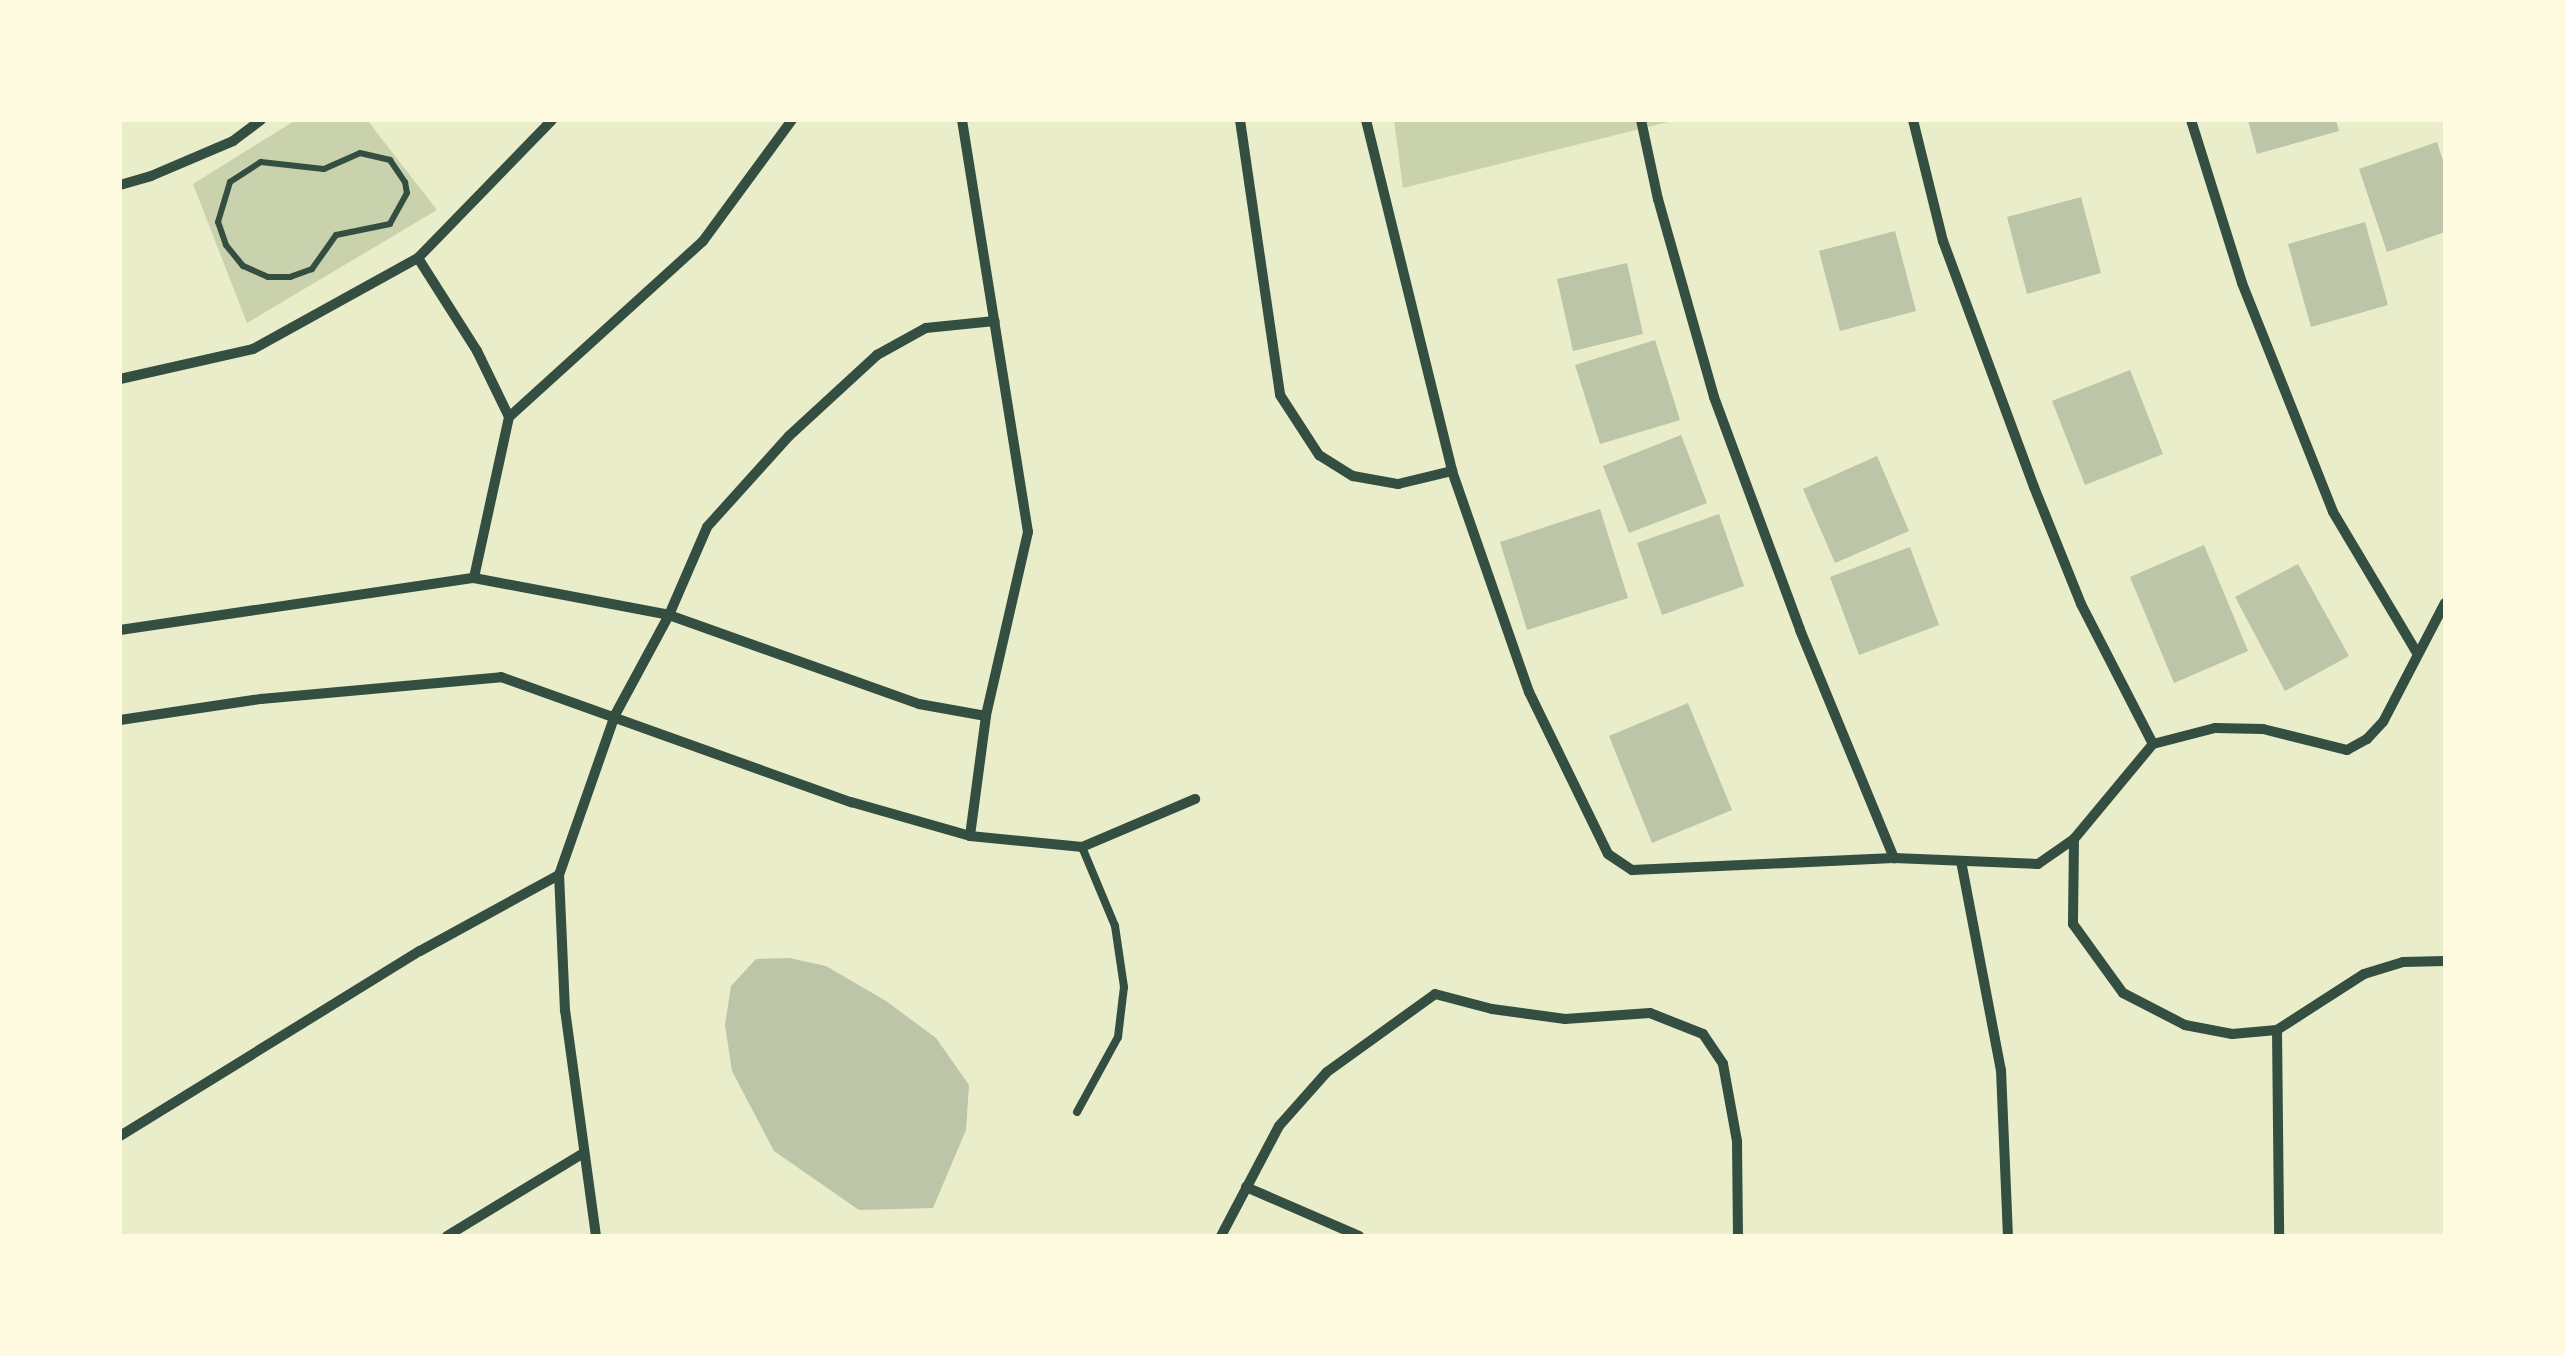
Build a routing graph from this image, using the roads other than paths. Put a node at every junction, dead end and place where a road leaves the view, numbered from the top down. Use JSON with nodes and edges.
{"nodes":[{"id":1,"x":261,"y":120,"type":"edge"},
{"id":2,"x":552,"y":120,"type":"edge"},
{"id":3,"x":792,"y":120,"type":"edge"},
{"id":4,"x":962,"y":120,"type":"edge"},
{"id":5,"x":1240,"y":120,"type":"edge"},
{"id":6,"x":1366,"y":120,"type":"edge"},
{"id":7,"x":1641,"y":120,"type":"edge"},
{"id":8,"x":1913,"y":120,"type":"edge"},
{"id":9,"x":2191,"y":120,"type":"edge"},
{"id":10,"x":120,"y":185,"type":"edge"},
{"id":11,"x":418,"y":258,"type":"junction"},
{"id":12,"x":994,"y":321,"type":"junction"},
{"id":13,"x":120,"y":379,"type":"edge"},
{"id":14,"x":509,"y":416,"type":"junction"},
{"id":15,"x":1452,"y":471,"type":"junction"},
{"id":16,"x":474,"y":578,"type":"junction"},
{"id":17,"x":2445,"y":603,"type":"edge"},
{"id":18,"x":669,"y":615,"type":"junction"},
{"id":19,"x":120,"y":630,"type":"edge"},
{"id":20,"x":2416,"y":653,"type":"junction"},
{"id":21,"x":615,"y":715,"type":"junction"},
{"id":22,"x":986,"y":716,"type":"junction"},
{"id":23,"x":120,"y":720,"type":"edge"},
{"id":24,"x":2153,"y":744,"type":"junction"},
{"id":25,"x":1194,"y":799,"type":"dead end"},
{"id":26,"x":970,"y":836,"type":"junction"},
{"id":27,"x":2074,"y":839,"type":"junction"},
{"id":28,"x":1082,"y":847,"type":"junction"},
{"id":29,"x":1894,"y":858,"type":"junction"},
{"id":30,"x":1961,"y":861,"type":"junction"},
{"id":31,"x":559,"y":875,"type":"junction"},
{"id":32,"x":2445,"y":962,"type":"edge"},
{"id":33,"x":2277,"y":1030,"type":"junction"},
{"id":34,"x":1077,"y":1112,"type":"dead end"},
{"id":35,"x":120,"y":1136,"type":"edge"},
{"id":36,"x":582,"y":1154,"type":"junction"},
{"id":37,"x":1246,"y":1187,"type":"junction"},
{"id":38,"x":448,"y":1236,"type":"edge"},
{"id":39,"x":596,"y":1236,"type":"edge"},
{"id":40,"x":1221,"y":1236,"type":"edge"},
{"id":41,"x":1360,"y":1236,"type":"edge"},
{"id":42,"x":1738,"y":1236,"type":"edge"},
{"id":43,"x":2008,"y":1236,"type":"edge"},
{"id":44,"x":2279,"y":1236,"type":"edge"}],
"edges":[{"from":1,"to":10,"type":"street"},
{"from":2,"to":11,"type":"street"},
{"from":3,"to":14,"type":"street"},
{"from":4,"to":12,"type":"street"},
{"from":5,"to":15,"type":"street"},
{"from":6,"to":15,"type":"street"},
{"from":7,"to":29,"type":"street"},
{"from":8,"to":24,"type":"street"},
{"from":9,"to":20,"type":"street"},
{"from":11,"to":13,"type":"street"},
{"from":11,"to":14,"type":"street"},
{"from":12,"to":18,"type":"street"},
{"from":12,"to":22,"type":"street"},
{"from":14,"to":16,"type":"street"},
{"from":15,"to":29,"type":"street"},
{"from":16,"to":18,"type":"street"},
{"from":16,"to":19,"type":"street"},
{"from":17,"to":20,"type":"street"},
{"from":18,"to":21,"type":"street"},
{"from":18,"to":22,"type":"street"},
{"from":20,"to":24,"type":"street"},
{"from":21,"to":23,"type":"street"},
{"from":21,"to":26,"type":"street"},
{"from":21,"to":31,"type":"street"},
{"from":22,"to":26,"type":"street"},
{"from":24,"to":27,"type":"street"},
{"from":25,"to":28,"type":"street"},
{"from":26,"to":28,"type":"street"},
{"from":27,"to":30,"type":"street"},
{"from":27,"to":33,"type":"street"},
{"from":28,"to":34,"type":"lane"},
{"from":29,"to":30,"type":"street"},
{"from":30,"to":43,"type":"street"},
{"from":31,"to":35,"type":"street"},
{"from":31,"to":36,"type":"street"},
{"from":32,"to":33,"type":"street"},
{"from":33,"to":44,"type":"street"},
{"from":36,"to":38,"type":"street"},
{"from":36,"to":39,"type":"street"},
{"from":37,"to":40,"type":"street"},
{"from":37,"to":41,"type":"street"},
{"from":37,"to":42,"type":"street"}]}
